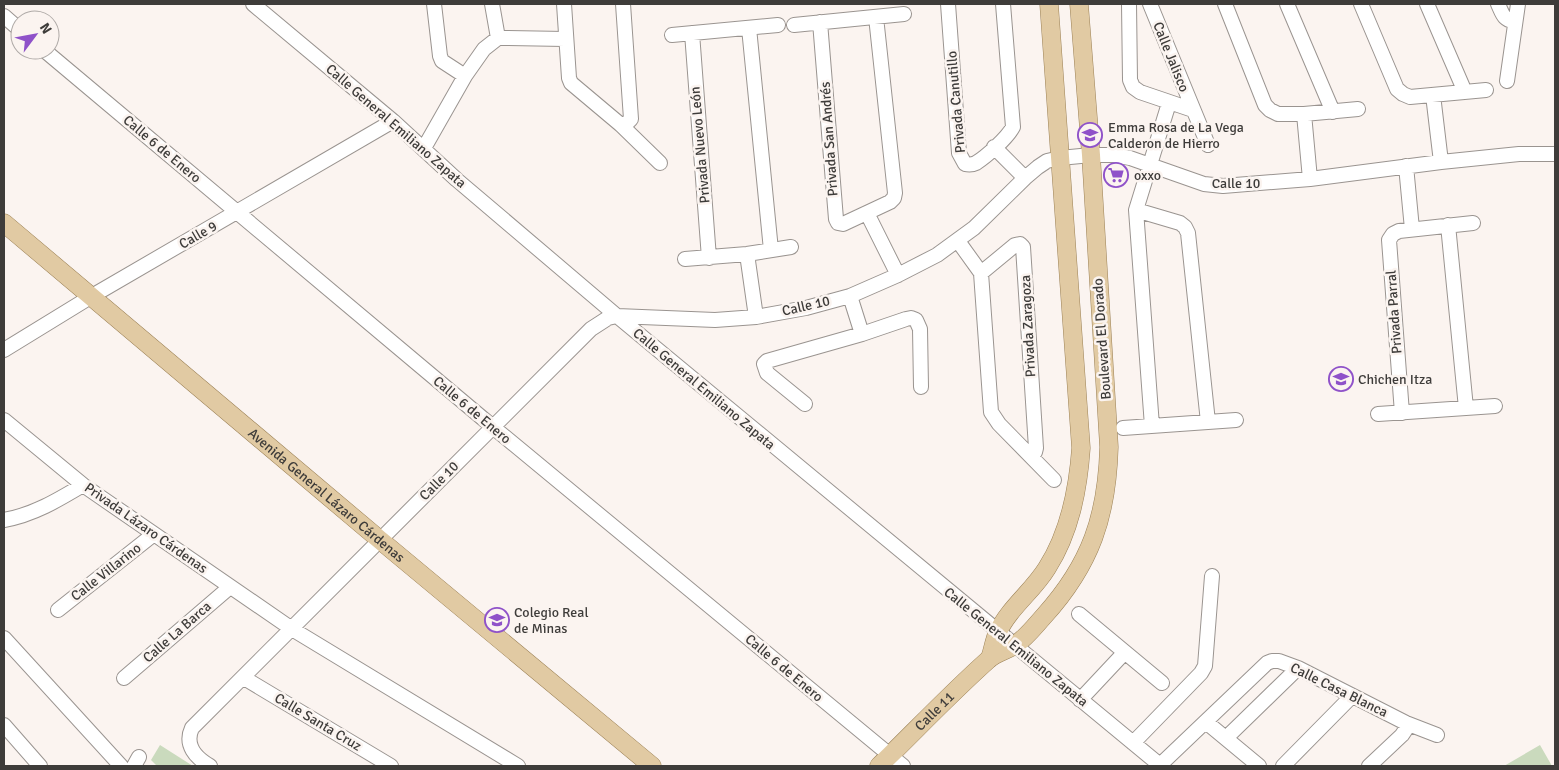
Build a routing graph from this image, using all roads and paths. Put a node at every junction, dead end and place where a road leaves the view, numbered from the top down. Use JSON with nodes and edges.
{"nodes":[{"id":1,"x":253,"y":4,"type":"edge"},
{"id":2,"x":434,"y":4,"type":"edge"},
{"id":3,"x":492,"y":4,"type":"edge"},
{"id":4,"x":564,"y":4,"type":"edge"},
{"id":5,"x":623,"y":4,"type":"edge"},
{"id":6,"x":948,"y":4,"type":"edge"},
{"id":7,"x":1003,"y":4,"type":"edge"},
{"id":8,"x":1049,"y":4,"type":"edge"},
{"id":9,"x":1079,"y":4,"type":"edge"},
{"id":10,"x":1129,"y":4,"type":"edge"},
{"id":11,"x":1150,"y":4,"type":"edge"},
{"id":12,"x":1225,"y":4,"type":"edge"},
{"id":13,"x":1288,"y":4,"type":"edge"},
{"id":14,"x":1360,"y":4,"type":"edge"},
{"id":15,"x":1427,"y":4,"type":"edge"},
{"id":16,"x":1498,"y":4,"type":"edge"},
{"id":17,"x":1518,"y":4,"type":"edge"},
{"id":18,"x":904,"y":14,"type":"dead end"},
{"id":19,"x":876,"y":17,"type":"junction"},
{"id":20,"x":820,"y":22,"type":"junction"},
{"id":21,"x":1515,"y":22,"type":"junction"},
{"id":22,"x":778,"y":25,"type":"dead end"},
{"id":23,"x":794,"y":25,"type":"dead end"},
{"id":24,"x":750,"y":28,"type":"junction"},
{"id":25,"x":692,"y":33,"type":"junction"},
{"id":26,"x":672,"y":34,"type":"dead end"},
{"id":27,"x":498,"y":38,"type":"junction"},
{"id":28,"x":565,"y":39,"type":"junction"},
{"id":29,"x":56,"y":60,"type":"edge"},
{"id":30,"x":466,"y":76,"type":"junction"},
{"id":31,"x":1507,"y":80,"type":"dead end"},
{"id":32,"x":1486,"y":90,"type":"dead end"},
{"id":33,"x":1465,"y":92,"type":"junction"},
{"id":34,"x":1433,"y":95,"type":"junction"},
{"id":35,"x":1169,"y":103,"type":"junction"},
{"id":36,"x":1358,"y":109,"type":"dead end"},
{"id":37,"x":1193,"y":110,"type":"junction"},
{"id":38,"x":1333,"y":112,"type":"junction"},
{"id":39,"x":1304,"y":114,"type":"junction"},
{"id":40,"x":393,"y":121,"type":"junction"},
{"id":41,"x":621,"y":125,"type":"junction"},
{"id":42,"x":1208,"y":145,"type":"dead end"},
{"id":43,"x":994,"y":147,"type":"junction"},
{"id":44,"x":424,"y":148,"type":"junction"},
{"id":45,"x":1555,"y":154,"type":"edge"},
{"id":46,"x":1091,"y":155,"type":"junction"},
{"id":47,"x":1060,"y":158,"type":"junction"},
{"id":48,"x":1441,"y":162,"type":"junction"},
{"id":49,"x":660,"y":163,"type":"dead end"},
{"id":50,"x":1150,"y":165,"type":"junction"},
{"id":51,"x":1406,"y":166,"type":"junction"},
{"id":52,"x":1025,"y":178,"type":"junction"},
{"id":53,"x":1310,"y":179,"type":"junction"},
{"id":54,"x":1136,"y":210,"type":"junction"},
{"id":55,"x":238,"y":212,"type":"junction"},
{"id":56,"x":867,"y":213,"type":"junction"},
{"id":57,"x":1473,"y":222,"type":"dead end"},
{"id":58,"x":4,"y":223,"type":"edge"},
{"id":59,"x":1448,"y":225,"type":"junction"},
{"id":60,"x":1412,"y":228,"type":"junction"},
{"id":61,"x":958,"y":241,"type":"junction"},
{"id":62,"x":791,"y":247,"type":"dead end"},
{"id":63,"x":771,"y":250,"type":"junction"},
{"id":64,"x":747,"y":254,"type":"junction"},
{"id":65,"x":709,"y":258,"type":"junction"},
{"id":66,"x":685,"y":260,"type":"dead end"},
{"id":67,"x":981,"y":273,"type":"junction"},
{"id":68,"x":898,"y":275,"type":"junction"},
{"id":69,"x":92,"y":296,"type":"junction"},
{"id":70,"x":850,"y":296,"type":"junction"},
{"id":71,"x":617,"y":316,"type":"junction"},
{"id":72,"x":756,"y":317,"type":"junction"},
{"id":73,"x":862,"y":334,"type":"junction"},
{"id":74,"x":4,"y":350,"type":"edge"},
{"id":75,"x":922,"y":387,"type":"dead end"},
{"id":76,"x":805,"y":404,"type":"dead end"},
{"id":77,"x":1495,"y":406,"type":"dead end"},
{"id":78,"x":1466,"y":408,"type":"junction"},
{"id":79,"x":1402,"y":412,"type":"junction"},
{"id":80,"x":1378,"y":414,"type":"dead end"},
{"id":81,"x":4,"y":420,"type":"edge"},
{"id":82,"x":1236,"y":420,"type":"dead end"},
{"id":83,"x":1208,"y":422,"type":"junction"},
{"id":84,"x":1152,"y":426,"type":"junction"},
{"id":85,"x":493,"y":427,"type":"junction"},
{"id":86,"x":1123,"y":428,"type":"dead end"},
{"id":87,"x":1031,"y":456,"type":"junction"},
{"id":88,"x":1054,"y":480,"type":"dead end"},
{"id":89,"x":83,"y":484,"type":"junction"},
{"id":90,"x":4,"y":520,"type":"edge"},
{"id":91,"x":154,"y":534,"type":"junction"},
{"id":92,"x":380,"y":540,"type":"junction"},
{"id":93,"x":1212,"y":576,"type":"dead end"},
{"id":94,"x":230,"y":586,"type":"junction"},
{"id":95,"x":58,"y":610,"type":"dead end"},
{"id":96,"x":1079,"y":614,"type":"dead end"},
{"id":97,"x":292,"y":629,"type":"junction"},
{"id":98,"x":998,"y":632,"type":"junction"},
{"id":99,"x":4,"y":638,"type":"edge"},
{"id":100,"x":1014,"y":646,"type":"junction"},
{"id":101,"x":1124,"y":652,"type":"junction"},
{"id":102,"x":990,"y":658,"type":"junction"},
{"id":103,"x":1298,"y":668,"type":"junction"},
{"id":104,"x":124,"y":678,"type":"dead end"},
{"id":105,"x":244,"y":678,"type":"junction"},
{"id":106,"x":1162,"y":683,"type":"dead end"},
{"id":107,"x":1352,"y":696,"type":"junction"},
{"id":108,"x":1080,"y":700,"type":"junction"},
{"id":109,"x":1206,"y":722,"type":"junction"},
{"id":110,"x":1406,"y":723,"type":"junction"},
{"id":111,"x":4,"y":725,"type":"edge"},
{"id":112,"x":1437,"y":735,"type":"dead end"},
{"id":113,"x":1226,"y":738,"type":"junction"},
{"id":114,"x":1133,"y":743,"type":"junction"},
{"id":115,"x":891,"y":763,"type":"edge"},
{"id":116,"x":40,"y":766,"type":"edge"},
{"id":117,"x":120,"y":766,"type":"edge"},
{"id":118,"x":210,"y":766,"type":"edge"},
{"id":119,"x":392,"y":766,"type":"edge"},
{"id":120,"x":518,"y":766,"type":"edge"},
{"id":121,"x":652,"y":766,"type":"edge"},
{"id":122,"x":1161,"y":766,"type":"edge"},
{"id":123,"x":1259,"y":766,"type":"edge"},
{"id":124,"x":1283,"y":766,"type":"edge"},
{"id":125,"x":1369,"y":766,"type":"edge"}],
"edges":[{"from":1,"to":40,"type":"street","name":"Calle General Emiliano Zapata"},
{"from":2,"to":30,"type":"street"},
{"from":3,"to":27,"type":"street"},
{"from":4,"to":28,"type":"street"},
{"from":5,"to":41,"type":"street"},
{"from":6,"to":43,"type":"street","name":"Privada Canutillo"},
{"from":7,"to":43,"type":"street","name":"Privada Canutillo"},
{"from":8,"to":47,"type":"main road","name":"Boulevard El Dorado"},
{"from":9,"to":46,"type":"main road","name":"Boulevard El Dorado"},
{"from":10,"to":35,"type":"street","name":"Calle Jalisco"},
{"from":11,"to":37,"type":"street","name":"Calle Jalisco"},
{"from":12,"to":39,"type":"street"},
{"from":13,"to":38,"type":"street"},
{"from":14,"to":34,"type":"street"},
{"from":15,"to":33,"type":"street"},
{"from":16,"to":21,"type":"street"},
{"from":17,"to":21,"type":"street"},
{"from":18,"to":19,"type":"street"},
{"from":19,"to":20,"type":"street"},
{"from":19,"to":56,"type":"street","name":"Privada San Andrés"},
{"from":20,"to":23,"type":"street"},
{"from":20,"to":56,"type":"street","name":"Privada San Andrés"},
{"from":21,"to":31,"type":"street"},
{"from":22,"to":24,"type":"street"},
{"from":24,"to":25,"type":"street"},
{"from":24,"to":63,"type":"street"},
{"from":25,"to":26,"type":"street"},
{"from":25,"to":65,"type":"street","name":"Privada Nuevo León"},
{"from":27,"to":28,"type":"street"},
{"from":27,"to":30,"type":"street"},
{"from":28,"to":41,"type":"street"},
{"from":29,"to":55,"type":"street","name":"Calle 6 de Enero"},
{"from":30,"to":44,"type":"street"},
{"from":32,"to":33,"type":"street"},
{"from":33,"to":34,"type":"street"},
{"from":34,"to":48,"type":"street"},
{"from":35,"to":37,"type":"street","name":"Calle Jalisco"},
{"from":35,"to":50,"type":"street","name":"Calle Jalisco"},
{"from":36,"to":38,"type":"street"},
{"from":37,"to":42,"type":"street","name":"Calle Jalisco"},
{"from":38,"to":39,"type":"street"},
{"from":39,"to":53,"type":"street"},
{"from":40,"to":44,"type":"street","name":"Calle General Emiliano Zapata"},
{"from":40,"to":55,"type":"street","name":"Calle 9"},
{"from":41,"to":49,"type":"street"},
{"from":43,"to":52,"type":"street"},
{"from":44,"to":71,"type":"street","name":"Calle General Emiliano Zapata"},
{"from":45,"to":48,"type":"street","name":"Calle 10"},
{"from":46,"to":47,"type":"street","name":"Calle 10"},
{"from":46,"to":50,"type":"street","name":"Calle 10"},
{"from":46,"to":100,"type":"main road","name":"Boulevard El Dorado"},
{"from":47,"to":52,"type":"street","name":"Calle 10"},
{"from":47,"to":98,"type":"main road","name":"Boulevard El Dorado"},
{"from":48,"to":51,"type":"street","name":"Calle 10"},
{"from":50,"to":53,"type":"street","name":"Calle 10"},
{"from":50,"to":54,"type":"street"},
{"from":51,"to":53,"type":"street","name":"Calle 10"},
{"from":51,"to":60,"type":"street"},
{"from":52,"to":61,"type":"street","name":"Calle 10"},
{"from":54,"to":83,"type":"street"},
{"from":54,"to":84,"type":"street"},
{"from":55,"to":69,"type":"street","name":"Calle 9"},
{"from":55,"to":85,"type":"street","name":"Calle 6 de Enero"},
{"from":56,"to":68,"type":"street"},
{"from":57,"to":59,"type":"street","name":"Privada Parral"},
{"from":58,"to":69,"type":"main road","name":"Avenida General Lázaro Cárdenas"},
{"from":59,"to":60,"type":"street","name":"Privada Parral"},
{"from":59,"to":78,"type":"street"},
{"from":60,"to":79,"type":"street","name":"Privada Parral"},
{"from":61,"to":67,"type":"street"},
{"from":61,"to":68,"type":"street","name":"Calle 10"},
{"from":62,"to":63,"type":"street"},
{"from":63,"to":64,"type":"street"},
{"from":64,"to":65,"type":"street"},
{"from":64,"to":72,"type":"street"},
{"from":65,"to":66,"type":"street"},
{"from":67,"to":87,"type":"street"},
{"from":67,"to":87,"type":"street","name":"Privada Zaragoza"},
{"from":68,"to":70,"type":"street","name":"Calle 10"},
{"from":69,"to":74,"type":"street","name":"Calle 9"},
{"from":69,"to":92,"type":"main road","name":"Avenida General Lázaro Cárdenas"},
{"from":70,"to":72,"type":"street","name":"Calle 10"},
{"from":70,"to":73,"type":"street"},
{"from":71,"to":72,"type":"street","name":"Calle 10"},
{"from":71,"to":85,"type":"street","name":"Calle 10"},
{"from":71,"to":98,"type":"street","name":"Calle General Emiliano Zapata"},
{"from":73,"to":75,"type":"street"},
{"from":73,"to":76,"type":"street"},
{"from":77,"to":78,"type":"street"},
{"from":78,"to":79,"type":"street"},
{"from":79,"to":80,"type":"street"},
{"from":81,"to":89,"type":"street","name":"Privada Lázaro Cárdenas"},
{"from":82,"to":83,"type":"street"},
{"from":83,"to":84,"type":"street"},
{"from":84,"to":86,"type":"street"},
{"from":85,"to":92,"type":"street","name":"Calle 10"},
{"from":85,"to":115,"type":"street","name":"Calle 6 de Enero"},
{"from":87,"to":88,"type":"street"},
{"from":89,"to":90,"type":"street"},
{"from":89,"to":91,"type":"street","name":"Privada Lázaro Cárdenas"},
{"from":91,"to":94,"type":"street","name":"Privada Lázaro Cárdenas"},
{"from":91,"to":95,"type":"street","name":"Calle Villarino"},
{"from":92,"to":97,"type":"street","name":"Calle 10"},
{"from":92,"to":121,"type":"main road","name":"Avenida General Lázaro Cárdenas"},
{"from":93,"to":114,"type":"street"},
{"from":94,"to":97,"type":"street","name":"Privada Lázaro Cárdenas"},
{"from":94,"to":104,"type":"street","name":"Calle La Barca"},
{"from":96,"to":101,"type":"street"},
{"from":97,"to":105,"type":"street","name":"Calle 10"},
{"from":97,"to":120,"type":"street","name":"Privada Lázaro Cárdenas"},
{"from":98,"to":100,"type":"street","name":"Calle General Emiliano Zapata"},
{"from":98,"to":102,"type":"main road","name":"Calle 11"},
{"from":99,"to":117,"type":"street"},
{"from":100,"to":102,"type":"main road","name":"Calle 11"},
{"from":100,"to":108,"type":"street","name":"Calle General Emiliano Zapata"},
{"from":101,"to":106,"type":"street"},
{"from":101,"to":108,"type":"street"},
{"from":102,"to":115,"type":"main road","name":"Calle 11"},
{"from":103,"to":107,"type":"street","name":"Calle Casa Blanca"},
{"from":103,"to":109,"type":"street","name":"Calle Casa Blanca"},
{"from":103,"to":113,"type":"street"},
{"from":105,"to":118,"type":"street","name":"Calle 10"},
{"from":105,"to":119,"type":"street","name":"Calle Santa Cruz"},
{"from":107,"to":110,"type":"street","name":"Calle Casa Blanca"},
{"from":107,"to":124,"type":"street"},
{"from":108,"to":114,"type":"street","name":"Calle General Emiliano Zapata"},
{"from":109,"to":113,"type":"street"},
{"from":109,"to":122,"type":"street","name":"Calle Casa Blanca"},
{"from":110,"to":112,"type":"street","name":"Calle Casa Blanca"},
{"from":110,"to":125,"type":"street"},
{"from":111,"to":116,"type":"street"},
{"from":113,"to":123,"type":"street"},
{"from":114,"to":122,"type":"street","name":"Calle General Emiliano Zapata"}]}
